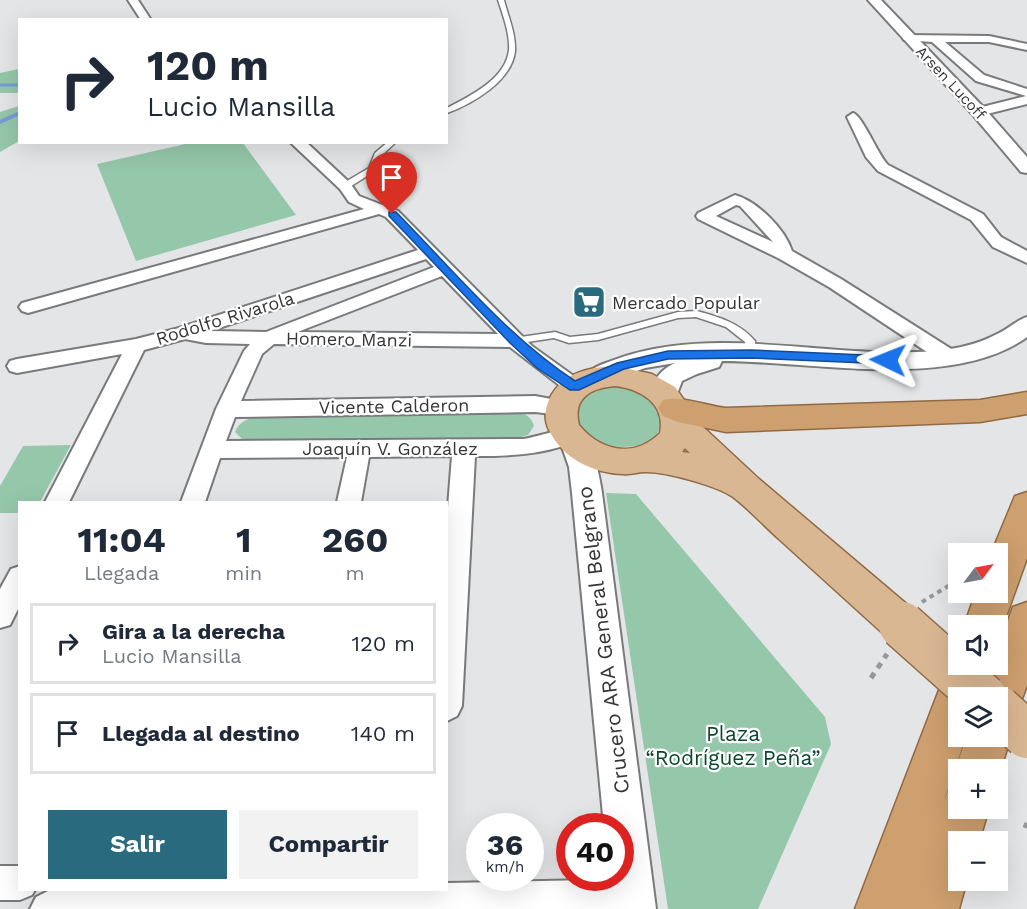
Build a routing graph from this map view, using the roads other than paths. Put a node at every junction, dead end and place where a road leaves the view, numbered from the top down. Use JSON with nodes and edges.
{"nodes":[{"id":1,"x":133,"y":0,"type":"edge"},
{"id":2,"x":501,"y":0,"type":"edge"},
{"id":3,"x":874,"y":0,"type":"edge"},
{"id":4,"x":145,"y":18,"type":"edge"},
{"id":5,"x":908,"y":38,"type":"junction"},
{"id":6,"x":934,"y":38,"type":"junction"},
{"id":7,"x":1027,"y":47,"type":"edge"},
{"id":8,"x":1027,"y":93,"type":"edge"},
{"id":9,"x":1027,"y":100,"type":"edge"},
{"id":10,"x":448,"y":110,"type":"edge"},
{"id":11,"x":979,"y":112,"type":"junction"},
{"id":12,"x":853,"y":117,"type":"dead end"},
{"id":13,"x":299,"y":144,"type":"edge"},
{"id":14,"x":391,"y":144,"type":"edge"},
{"id":15,"x":1027,"y":168,"type":"edge"},
{"id":16,"x":345,"y":186,"type":"junction"},
{"id":17,"x":380,"y":208,"type":"junction"},
{"id":18,"x":429,"y":252,"type":"junction"},
{"id":19,"x":784,"y":254,"type":"dead end"},
{"id":20,"x":1027,"y":258,"type":"edge"},
{"id":21,"x":446,"y":268,"type":"junction"},
{"id":22,"x":28,"y":307,"type":"dead end"},
{"id":23,"x":1027,"y":325,"type":"edge"},
{"id":24,"x":184,"y":333,"type":"junction"},
{"id":25,"x":269,"y":339,"type":"junction"},
{"id":26,"x":514,"y":341,"type":"junction"},
{"id":27,"x":136,"y":345,"type":"junction"},
{"id":28,"x":746,"y":354,"type":"junction"},
{"id":29,"x":949,"y":357,"type":"junction"},
{"id":30,"x":17,"y":366,"type":"dead end"},
{"id":31,"x":1027,"y":403,"type":"edge"},
{"id":32,"x":672,"y":406,"type":"junction"},
{"id":33,"x":227,"y":408,"type":"junction"},
{"id":34,"x":575,"y":410,"type":"junction"},
{"id":35,"x":464,"y":447,"type":"junction"},
{"id":36,"x":360,"y":448,"type":"junction"},
{"id":37,"x":212,"y":450,"type":"junction"},
{"id":38,"x":645,"y":459,"type":"junction"},
{"id":39,"x":747,"y":489,"type":"junction"},
{"id":40,"x":58,"y":501,"type":"edge"},
{"id":41,"x":193,"y":501,"type":"edge"},
{"id":42,"x":349,"y":501,"type":"edge"},
{"id":43,"x":1027,"y":506,"type":"edge"},
{"id":44,"x":1008,"y":559,"type":"edge"},
{"id":45,"x":18,"y":581,"type":"edge"},
{"id":46,"x":0,"y":616,"type":"edge"},
{"id":47,"x":1027,"y":620,"type":"edge"},
{"id":48,"x":966,"y":675,"type":"edge"},
{"id":49,"x":972,"y":687,"type":"edge"},
{"id":50,"x":1005,"y":687,"type":"edge"},
{"id":51,"x":448,"y":691,"type":"edge"},
{"id":52,"x":1008,"y":718,"type":"edge"},
{"id":53,"x":1027,"y":735,"type":"edge"},
{"id":54,"x":962,"y":819,"type":"edge"},
{"id":55,"x":0,"y":883,"type":"edge"},
{"id":56,"x":18,"y":883,"type":"edge"},
{"id":57,"x":54,"y":891,"type":"edge"},
{"id":58,"x":434,"y":895,"type":"edge"},
{"id":59,"x":265,"y":897,"type":"edge"},
{"id":60,"x":633,"y":902,"type":"edge"},
{"id":61,"x":48,"y":909,"type":"edge"},
{"id":62,"x":881,"y":909,"type":"edge"},
{"id":63,"x":933,"y":909,"type":"edge"}],
"edges":[{"from":1,"to":4,"type":"street"},
{"from":2,"to":10,"type":"lane"},
{"from":3,"to":5,"type":"street","name":"Arsen Lucoff"},
{"from":5,"to":6,"type":"street"},
{"from":5,"to":11,"type":"street","name":"Arsen Lucoff"},
{"from":6,"to":7,"type":"street"},
{"from":6,"to":8,"type":"street"},
{"from":9,"to":11,"type":"street"},
{"from":11,"to":15,"type":"street","name":"Arsen Lucoff"},
{"from":12,"to":20,"type":"street"},
{"from":13,"to":16,"type":"street"},
{"from":14,"to":16,"type":"lane"},
{"from":16,"to":17,"type":"street"},
{"from":17,"to":18,"type":"street"},
{"from":17,"to":22,"type":"street"},
{"from":18,"to":21,"type":"street"},
{"from":18,"to":24,"type":"street","name":"Rodolfo Rivarola"},
{"from":19,"to":29,"type":"street"},
{"from":21,"to":25,"type":"street","name":"Rodolfo Rivarola"},
{"from":21,"to":26,"type":"street"},
{"from":23,"to":29,"type":"street"},
{"from":24,"to":25,"type":"street","name":"Homero Manzi"},
{"from":24,"to":27,"type":"street","name":"Rodolfo Rivarola"},
{"from":25,"to":26,"type":"street","name":"Homero Manzi"},
{"from":25,"to":33,"type":"street"},
{"from":26,"to":28,"type":"lane"},
{"from":26,"to":34,"type":"street"},
{"from":27,"to":30,"type":"street","name":"Rodolfo Rivarola"},
{"from":27,"to":40,"type":"street"},
{"from":28,"to":29,"type":"street"},
{"from":28,"to":32,"type":"street"},
{"from":28,"to":34,"type":"street"},
{"from":31,"to":32,"type":"highway"},
{"from":32,"to":34,"type":"main road"},
{"from":32,"to":38,"type":"main road"},
{"from":32,"to":39,"type":"main road"},
{"from":33,"to":34,"type":"street","name":"Vicente Calderon"},
{"from":33,"to":37,"type":"street"},
{"from":34,"to":35,"type":"street","name":"Joaquín V. González"},
{"from":34,"to":38,"type":"main road"},
{"from":34,"to":60,"type":"street","name":"Crucero ARA General Belgrano"},
{"from":35,"to":36,"type":"street","name":"Joaquín V. González"},
{"from":35,"to":51,"type":"street"},
{"from":36,"to":37,"type":"street","name":"Joaquín V. González"},
{"from":36,"to":42,"type":"street"},
{"from":37,"to":41,"type":"street"},
{"from":38,"to":39,"type":"main road"},
{"from":39,"to":49,"type":"main road","bridge":true},
{"from":43,"to":44,"type":"highway"},
{"from":45,"to":46,"type":"street"},
{"from":47,"to":50,"type":"highway"},
{"from":48,"to":62,"type":"highway"},
{"from":52,"to":53,"type":"main road","bridge":true},
{"from":54,"to":63,"type":"highway"},
{"from":55,"to":56,"type":"street"},
{"from":57,"to":61,"type":"street"},
{"from":58,"to":59,"type":"street"},
{"from":58,"to":60,"type":"street"},
{"from":59,"to":61,"type":"street"}]}
